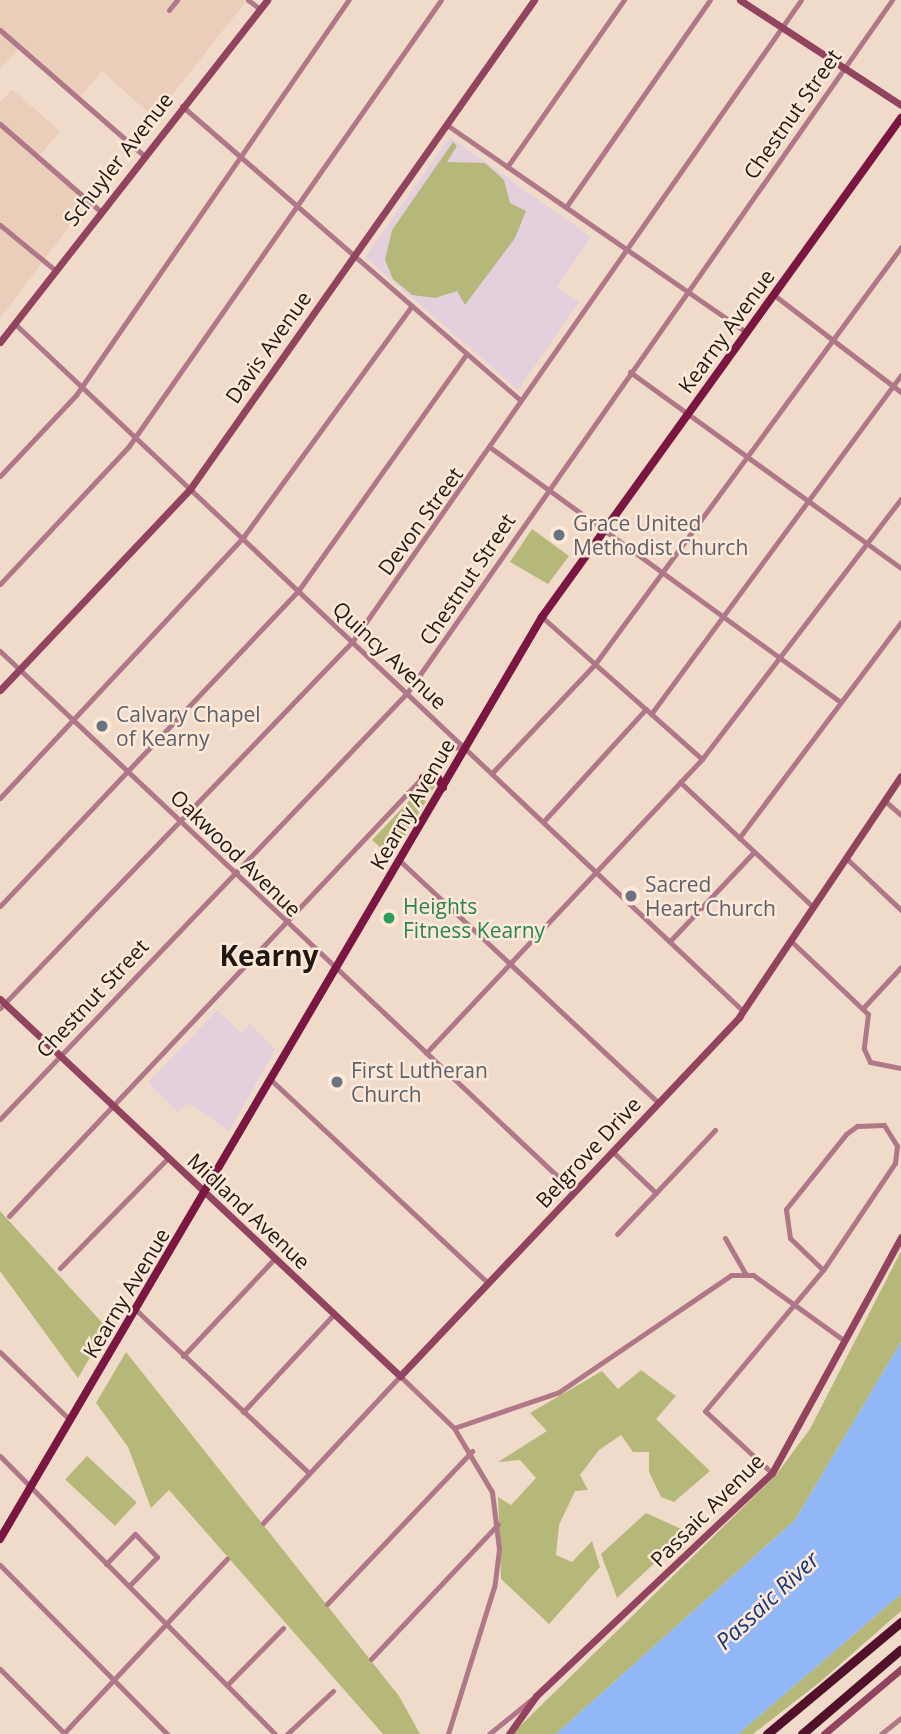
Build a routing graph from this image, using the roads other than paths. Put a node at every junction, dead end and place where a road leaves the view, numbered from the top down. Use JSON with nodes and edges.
{"nodes":[{"id":1,"x":177,"y":0,"type":"edge"},
{"id":2,"x":248,"y":0,"type":"edge"},
{"id":3,"x":267,"y":0,"type":"edge"},
{"id":4,"x":348,"y":0,"type":"edge"},
{"id":5,"x":441,"y":0,"type":"edge"},
{"id":6,"x":534,"y":0,"type":"edge"},
{"id":7,"x":624,"y":0,"type":"edge"},
{"id":8,"x":710,"y":0,"type":"edge"},
{"id":9,"x":740,"y":0,"type":"edge"},
{"id":10,"x":801,"y":0,"type":"edge"},
{"id":11,"x":892,"y":0,"type":"edge"},
{"id":12,"x":260,"y":9,"type":"junction"},
{"id":13,"x":169,"y":10,"type":"dead end"},
{"id":14,"x":782,"y":27,"type":"junction"},
{"id":15,"x":0,"y":30,"type":"edge"},
{"id":16,"x":844,"y":68,"type":"junction"},
{"id":17,"x":182,"y":105,"type":"junction"},
{"id":18,"x":901,"y":105,"type":"edge"},
{"id":19,"x":901,"y":118,"type":"edge"},
{"id":20,"x":0,"y":124,"type":"edge"},
{"id":21,"x":447,"y":125,"type":"junction"},
{"id":22,"x":142,"y":154,"type":"junction"},
{"id":23,"x":242,"y":158,"type":"junction"},
{"id":24,"x":507,"y":167,"type":"junction"},
{"id":25,"x":566,"y":207,"type":"junction"},
{"id":26,"x":298,"y":208,"type":"junction"},
{"id":27,"x":100,"y":211,"type":"junction"},
{"id":28,"x":0,"y":225,"type":"edge"},
{"id":29,"x":901,"y":247,"type":"edge"},
{"id":30,"x":626,"y":250,"type":"junction"},
{"id":31,"x":354,"y":257,"type":"junction"},
{"id":32,"x":55,"y":270,"type":"junction"},
{"id":33,"x":686,"y":291,"type":"junction"},
{"id":34,"x":774,"y":295,"type":"junction"},
{"id":35,"x":411,"y":307,"type":"junction"},
{"id":36,"x":14,"y":323,"type":"junction"},
{"id":37,"x":746,"y":332,"type":"junction"},
{"id":38,"x":0,"y":342,"type":"edge"},
{"id":39,"x":833,"y":342,"type":"junction"},
{"id":40,"x":466,"y":355,"type":"junction"},
{"id":41,"x":631,"y":372,"type":"junction"},
{"id":42,"x":901,"y":375,"type":"edge"},
{"id":43,"x":81,"y":386,"type":"junction"},
{"id":44,"x":893,"y":386,"type":"junction"},
{"id":45,"x":901,"y":393,"type":"edge"},
{"id":46,"x":520,"y":400,"type":"junction"},
{"id":47,"x":689,"y":413,"type":"junction"},
{"id":48,"x":135,"y":437,"type":"junction"},
{"id":49,"x":491,"y":448,"type":"junction"},
{"id":50,"x":748,"y":456,"type":"junction"},
{"id":51,"x":0,"y":476,"type":"edge"},
{"id":52,"x":190,"y":489,"type":"junction"},
{"id":53,"x":546,"y":489,"type":"junction"},
{"id":54,"x":901,"y":499,"type":"edge"},
{"id":55,"x":808,"y":500,"type":"junction"},
{"id":56,"x":603,"y":528,"type":"junction"},
{"id":57,"x":244,"y":536,"type":"junction"},
{"id":58,"x":867,"y":544,"type":"junction"},
{"id":59,"x":901,"y":568,"type":"edge"},
{"id":60,"x":665,"y":573,"type":"junction"},
{"id":61,"x":0,"y":584,"type":"edge"},
{"id":62,"x":298,"y":591,"type":"junction"},
{"id":63,"x":723,"y":616,"type":"junction"},
{"id":64,"x":542,"y":617,"type":"junction"},
{"id":65,"x":901,"y":622,"type":"edge"},
{"id":66,"x":352,"y":642,"type":"junction"},
{"id":67,"x":0,"y":651,"type":"edge"},
{"id":68,"x":783,"y":658,"type":"junction"},
{"id":69,"x":595,"y":664,"type":"junction"},
{"id":70,"x":19,"y":669,"type":"junction"},
{"id":71,"x":0,"y":690,"type":"edge"},
{"id":72,"x":407,"y":693,"type":"junction"},
{"id":73,"x":840,"y":702,"type":"junction"},
{"id":74,"x":649,"y":712,"type":"junction"},
{"id":75,"x":72,"y":721,"type":"junction"},
{"id":76,"x":464,"y":749,"type":"junction"},
{"id":77,"x":702,"y":759,"type":"junction"},
{"id":78,"x":127,"y":772,"type":"junction"},
{"id":79,"x":492,"y":774,"type":"junction"},
{"id":80,"x":901,"y":776,"type":"edge"},
{"id":81,"x":423,"y":778,"type":"junction"},
{"id":82,"x":680,"y":782,"type":"junction"},
{"id":83,"x":443,"y":788,"type":"junction"},
{"id":84,"x":0,"y":798,"type":"edge"},
{"id":85,"x":885,"y":801,"type":"junction"},
{"id":86,"x":901,"y":815,"type":"edge"},
{"id":87,"x":180,"y":820,"type":"junction"},
{"id":88,"x":543,"y":822,"type":"junction"},
{"id":89,"x":739,"y":838,"type":"junction"},
{"id":90,"x":754,"y":852,"type":"junction"},
{"id":91,"x":846,"y":858,"type":"junction"},
{"id":92,"x":399,"y":860,"type":"junction"},
{"id":93,"x":233,"y":872,"type":"junction"},
{"id":94,"x":596,"y":872,"type":"junction"},
{"id":95,"x":0,"y":906,"type":"edge"},
{"id":96,"x":813,"y":907,"type":"junction"},
{"id":97,"x":901,"y":910,"type":"edge"},
{"id":98,"x":287,"y":924,"type":"junction"},
{"id":99,"x":670,"y":941,"type":"junction"},
{"id":100,"x":791,"y":941,"type":"junction"},
{"id":101,"x":510,"y":962,"type":"junction"},
{"id":102,"x":901,"y":967,"type":"edge"},
{"id":103,"x":336,"y":970,"type":"junction"},
{"id":104,"x":2,"y":1003,"type":"edge"},
{"id":105,"x":863,"y":1008,"type":"junction"},
{"id":106,"x":743,"y":1012,"type":"junction"},
{"id":107,"x":426,"y":1053,"type":"junction"},
{"id":108,"x":60,"y":1054,"type":"junction"},
{"id":109,"x":901,"y":1068,"type":"edge"},
{"id":110,"x":270,"y":1079,"type":"junction"},
{"id":111,"x":659,"y":1102,"type":"junction"},
{"id":112,"x":114,"y":1107,"type":"junction"},
{"id":113,"x":0,"y":1119,"type":"edge"},
{"id":114,"x":715,"y":1130,"type":"dead end"},
{"id":115,"x":612,"y":1150,"type":"junction"},
{"id":116,"x":167,"y":1159,"type":"junction"},
{"id":117,"x":204,"y":1192,"type":"junction"},
{"id":118,"x":574,"y":1192,"type":"junction"},
{"id":119,"x":656,"y":1193,"type":"junction"},
{"id":120,"x":9,"y":1216,"type":"dead end"},
{"id":121,"x":617,"y":1234,"type":"dead end"},
{"id":122,"x":901,"y":1237,"type":"edge"},
{"id":123,"x":724,"y":1238,"type":"dead end"},
{"id":124,"x":274,"y":1259,"type":"junction"},
{"id":125,"x":60,"y":1268,"type":"dead end"},
{"id":126,"x":823,"y":1270,"type":"junction"},
{"id":127,"x":745,"y":1273,"type":"junction"},
{"id":128,"x":488,"y":1283,"type":"junction"},
{"id":129,"x":800,"y":1304,"type":"junction"},
{"id":130,"x":136,"y":1310,"type":"junction"},
{"id":131,"x":333,"y":1315,"type":"junction"},
{"id":132,"x":847,"y":1343,"type":"junction"},
{"id":133,"x":0,"y":1352,"type":"edge"},
{"id":134,"x":183,"y":1356,"type":"junction"},
{"id":135,"x":400,"y":1376,"type":"junction"},
{"id":136,"x":243,"y":1412,"type":"junction"},
{"id":137,"x":70,"y":1420,"type":"junction"},
{"id":138,"x":454,"y":1428,"type":"junction"},
{"id":139,"x":472,"y":1451,"type":"junction"},
{"id":140,"x":0,"y":1456,"type":"edge"},
{"id":141,"x":308,"y":1472,"type":"junction"},
{"id":142,"x":772,"y":1473,"type":"junction"},
{"id":143,"x":31,"y":1487,"type":"junction"},
{"id":144,"x":263,"y":1523,"type":"dead end"},
{"id":145,"x":498,"y":1524,"type":"junction"},
{"id":146,"x":0,"y":1539,"type":"edge"},
{"id":147,"x":227,"y":1559,"type":"dead end"},
{"id":148,"x":106,"y":1564,"type":"junction"},
{"id":149,"x":0,"y":1565,"type":"edge"},
{"id":150,"x":129,"y":1586,"type":"junction"},
{"id":151,"x":327,"y":1604,"type":"dead end"},
{"id":152,"x":901,"y":1622,"type":"edge"},
{"id":153,"x":166,"y":1624,"type":"junction"},
{"id":154,"x":283,"y":1628,"type":"dead end"},
{"id":155,"x":901,"y":1650,"type":"edge"},
{"id":156,"x":371,"y":1659,"type":"dead end"},
{"id":157,"x":0,"y":1669,"type":"edge"},
{"id":158,"x":901,"y":1669,"type":"edge"},
{"id":159,"x":113,"y":1679,"type":"junction"},
{"id":160,"x":227,"y":1685,"type":"junction"},
{"id":161,"x":333,"y":1690,"type":"dead end"},
{"id":162,"x":536,"y":1696,"type":"junction"},
{"id":163,"x":901,"y":1718,"type":"edge"},
{"id":164,"x":494,"y":1729,"type":"junction"},
{"id":165,"x":510,"y":1733,"type":"edge"},
{"id":166,"x":64,"y":1734,"type":"edge"},
{"id":167,"x":167,"y":1734,"type":"edge"},
{"id":168,"x":275,"y":1734,"type":"edge"},
{"id":169,"x":288,"y":1734,"type":"edge"},
{"id":170,"x":448,"y":1734,"type":"edge"},
{"id":171,"x":489,"y":1734,"type":"edge"},
{"id":172,"x":767,"y":1734,"type":"edge"},
{"id":173,"x":802,"y":1734,"type":"edge"},
{"id":174,"x":824,"y":1734,"type":"edge"},
{"id":175,"x":881,"y":1734,"type":"edge"}],
"edges":[{"from":1,"to":13,"type":"street"},
{"from":2,"to":12,"type":"street"},
{"from":3,"to":12,"type":"street","name":"Schuyler Avenue"},
{"from":4,"to":23,"type":"street"},
{"from":5,"to":26,"type":"street"},
{"from":6,"to":21,"type":"street","name":"Davis Avenue"},
{"from":7,"to":24,"type":"street"},
{"from":8,"to":25,"type":"street"},
{"from":9,"to":14,"type":"street"},
{"from":10,"to":14,"type":"street","name":"Devon Street"},
{"from":11,"to":16,"type":"street","name":"Chestnut Street"},
{"from":12,"to":17,"type":"street","name":"Schuyler Avenue"},
{"from":14,"to":16,"type":"street"},
{"from":14,"to":30,"type":"street","name":"Devon Street"},
{"from":15,"to":22,"type":"street"},
{"from":16,"to":18,"type":"street"},
{"from":16,"to":33,"type":"street","name":"Chestnut Street"},
{"from":17,"to":22,"type":"street","name":"Schuyler Avenue"},
{"from":17,"to":23,"type":"street"},
{"from":19,"to":34,"type":"main road","name":"Kearny Avenue"},
{"from":20,"to":27,"type":"street"},
{"from":21,"to":24,"type":"street"},
{"from":21,"to":31,"type":"street","name":"Davis Avenue"},
{"from":22,"to":27,"type":"street","name":"Schuyler Avenue"},
{"from":23,"to":26,"type":"street"},
{"from":23,"to":43,"type":"street"},
{"from":24,"to":25,"type":"street"},
{"from":25,"to":30,"type":"street"},
{"from":26,"to":31,"type":"street"},
{"from":26,"to":48,"type":"street"},
{"from":27,"to":32,"type":"street","name":"Schuyler Avenue"},
{"from":28,"to":32,"type":"street"},
{"from":29,"to":39,"type":"street"},
{"from":30,"to":33,"type":"street"},
{"from":30,"to":46,"type":"street","name":"Devon Street"},
{"from":31,"to":35,"type":"street"},
{"from":31,"to":52,"type":"street","name":"Davis Avenue"},
{"from":32,"to":36,"type":"street","name":"Schuyler Avenue"},
{"from":33,"to":37,"type":"street"},
{"from":33,"to":41,"type":"street","name":"Chestnut Street"},
{"from":34,"to":37,"type":"main road","name":"Kearny Avenue"},
{"from":34,"to":39,"type":"street"},
{"from":35,"to":40,"type":"street"},
{"from":35,"to":57,"type":"street"},
{"from":36,"to":38,"type":"street","name":"Schuyler Avenue"},
{"from":36,"to":43,"type":"street","name":"Quincy Avenue"},
{"from":37,"to":47,"type":"main road","name":"Kearny Avenue"},
{"from":39,"to":44,"type":"street"},
{"from":39,"to":50,"type":"street"},
{"from":40,"to":46,"type":"street"},
{"from":40,"to":62,"type":"street"},
{"from":41,"to":47,"type":"street"},
{"from":41,"to":53,"type":"street","name":"Chestnut Street"},
{"from":42,"to":44,"type":"street"},
{"from":43,"to":48,"type":"street","name":"Quincy Avenue"},
{"from":43,"to":51,"type":"street"},
{"from":44,"to":45,"type":"street"},
{"from":44,"to":55,"type":"street"},
{"from":46,"to":49,"type":"street","name":"Devon Street"},
{"from":47,"to":50,"type":"street"},
{"from":47,"to":56,"type":"main road","name":"Kearny Avenue"},
{"from":48,"to":52,"type":"street","name":"Quincy Avenue"},
{"from":48,"to":61,"type":"street"},
{"from":49,"to":53,"type":"street"},
{"from":49,"to":66,"type":"street","name":"Devon Street"},
{"from":50,"to":55,"type":"street"},
{"from":50,"to":60,"type":"street"},
{"from":52,"to":57,"type":"street","name":"Quincy Avenue"},
{"from":52,"to":70,"type":"street","name":"Davis Avenue"},
{"from":53,"to":56,"type":"street"},
{"from":53,"to":72,"type":"street","name":"Chestnut Street"},
{"from":54,"to":58,"type":"street"},
{"from":55,"to":58,"type":"street"},
{"from":55,"to":63,"type":"street"},
{"from":56,"to":60,"type":"street"},
{"from":56,"to":64,"type":"main road","name":"Kearny Avenue"},
{"from":57,"to":62,"type":"street","name":"Quincy Avenue"},
{"from":57,"to":75,"type":"street"},
{"from":58,"to":59,"type":"street"},
{"from":58,"to":68,"type":"street"},
{"from":60,"to":63,"type":"street"},
{"from":60,"to":69,"type":"street"},
{"from":62,"to":66,"type":"street","name":"Quincy Avenue"},
{"from":62,"to":78,"type":"street"},
{"from":63,"to":68,"type":"street"},
{"from":63,"to":74,"type":"street"},
{"from":64,"to":69,"type":"street"},
{"from":64,"to":76,"type":"main road","name":"Kearny Avenue"},
{"from":65,"to":73,"type":"street"},
{"from":66,"to":72,"type":"street","name":"Quincy Avenue"},
{"from":66,"to":87,"type":"street","name":"Devon Street"},
{"from":67,"to":70,"type":"street","name":"Oakwood Avenue"},
{"from":68,"to":73,"type":"street"},
{"from":68,"to":77,"type":"street"},
{"from":69,"to":74,"type":"street"},
{"from":69,"to":79,"type":"street"},
{"from":70,"to":71,"type":"street","name":"Davis Avenue"},
{"from":70,"to":75,"type":"street","name":"Oakwood Avenue"},
{"from":72,"to":76,"type":"street","name":"Quincy Avenue"},
{"from":72,"to":93,"type":"street","name":"Chestnut Street"},
{"from":73,"to":89,"type":"street"},
{"from":74,"to":77,"type":"street"},
{"from":74,"to":88,"type":"street"},
{"from":75,"to":78,"type":"street","name":"Oakwood Avenue"},
{"from":75,"to":84,"type":"street"},
{"from":76,"to":79,"type":"street","name":"Quincy Avenue"},
{"from":76,"to":81,"type":"street"},
{"from":76,"to":83,"type":"main road","name":"Kearny Avenue"},
{"from":77,"to":82,"type":"street"},
{"from":78,"to":87,"type":"street","name":"Oakwood Avenue"},
{"from":78,"to":95,"type":"street"},
{"from":79,"to":88,"type":"street","name":"Quincy Avenue"},
{"from":80,"to":85,"type":"street","name":"Belgrove Drive"},
{"from":81,"to":83,"type":"main road"},
{"from":81,"to":98,"type":"street"},
{"from":82,"to":89,"type":"street"},
{"from":82,"to":94,"type":"street"},
{"from":83,"to":92,"type":"main road","name":"Kearny Avenue"},
{"from":85,"to":86,"type":"street"},
{"from":85,"to":91,"type":"street","name":"Belgrove Drive"},
{"from":87,"to":93,"type":"street","name":"Oakwood Avenue"},
{"from":87,"to":104,"type":"street","name":"Devon Street"},
{"from":88,"to":94,"type":"street","name":"Quincy Avenue"},
{"from":89,"to":90,"type":"street"},
{"from":90,"to":96,"type":"street"},
{"from":90,"to":99,"type":"street"},
{"from":91,"to":96,"type":"street","name":"Belgrove Drive"},
{"from":91,"to":97,"type":"street"},
{"from":92,"to":101,"type":"street"},
{"from":92,"to":103,"type":"main road","name":"Kearny Avenue"},
{"from":93,"to":98,"type":"street","name":"Oakwood Avenue"},
{"from":93,"to":108,"type":"street","name":"Chestnut Street"},
{"from":94,"to":99,"type":"street","name":"Quincy Avenue"},
{"from":94,"to":101,"type":"street"},
{"from":96,"to":100,"type":"street","name":"Belgrove Drive"},
{"from":98,"to":103,"type":"street","name":"Oakwood Avenue"},
{"from":98,"to":112,"type":"street"},
{"from":99,"to":106,"type":"street","name":"Quincy Avenue"},
{"from":100,"to":105,"type":"street"},
{"from":100,"to":106,"type":"street","name":"Belgrove Drive"},
{"from":101,"to":107,"type":"street"},
{"from":101,"to":111,"type":"street"},
{"from":102,"to":105,"type":"street"},
{"from":103,"to":107,"type":"street","name":"Oakwood Avenue"},
{"from":103,"to":110,"type":"main road","name":"Kearny Avenue"},
{"from":104,"to":108,"type":"street","name":"Midland Avenue"},
{"from":105,"to":109,"type":"street"},
{"from":106,"to":111,"type":"street","name":"Belgrove Drive"},
{"from":107,"to":118,"type":"street","name":"Oakwood Avenue"},
{"from":108,"to":112,"type":"street","name":"Midland Avenue"},
{"from":108,"to":113,"type":"street","name":"Chestnut Street"},
{"from":110,"to":117,"type":"main road","name":"Kearny Avenue"},
{"from":110,"to":128,"type":"street"},
{"from":111,"to":115,"type":"street","name":"Belgrove Drive"},
{"from":112,"to":116,"type":"street","name":"Midland Avenue"},
{"from":112,"to":120,"type":"street"},
{"from":114,"to":119,"type":"street"},
{"from":115,"to":118,"type":"street","name":"Belgrove Drive"},
{"from":115,"to":119,"type":"street"},
{"from":116,"to":117,"type":"street","name":"Midland Avenue"},
{"from":116,"to":125,"type":"street"},
{"from":117,"to":124,"type":"street","name":"Midland Avenue"},
{"from":117,"to":130,"type":"main road","name":"Kearny Avenue"},
{"from":118,"to":128,"type":"street","name":"Belgrove Drive"},
{"from":119,"to":121,"type":"street"},
{"from":122,"to":132,"type":"street","name":"Passaic Avenue"},
{"from":123,"to":127,"type":"street"},
{"from":124,"to":131,"type":"street","name":"Midland Avenue"},
{"from":124,"to":134,"type":"street"},
{"from":126,"to":126,"type":"street"},
{"from":126,"to":129,"type":"street"},
{"from":127,"to":129,"type":"street"},
{"from":127,"to":138,"type":"street"},
{"from":128,"to":135,"type":"street","name":"Belgrove Drive"},
{"from":129,"to":132,"type":"street"},
{"from":129,"to":142,"type":"street"},
{"from":130,"to":134,"type":"street"},
{"from":130,"to":137,"type":"main road","name":"Kearny Avenue"},
{"from":131,"to":135,"type":"street","name":"Midland Avenue"},
{"from":131,"to":136,"type":"street"},
{"from":132,"to":142,"type":"street","name":"Passaic Avenue"},
{"from":133,"to":137,"type":"street"},
{"from":134,"to":136,"type":"street"},
{"from":135,"to":138,"type":"street","name":"Midland Avenue"},
{"from":135,"to":141,"type":"street","name":"Belgrove Drive"},
{"from":136,"to":141,"type":"street"},
{"from":137,"to":143,"type":"main road","name":"Kearny Avenue"},
{"from":138,"to":139,"type":"street","name":"Midland Avenue"},
{"from":139,"to":145,"type":"street","name":"Midland Avenue"},
{"from":139,"to":151,"type":"street"},
{"from":140,"to":143,"type":"street"},
{"from":141,"to":144,"type":"street","name":"Belgrove Drive"},
{"from":142,"to":162,"type":"street","name":"Passaic Avenue"},
{"from":143,"to":146,"type":"main road","name":"Kearny Avenue"},
{"from":143,"to":148,"type":"street"},
{"from":145,"to":156,"type":"street"},
{"from":145,"to":170,"type":"street"},
{"from":147,"to":153,"type":"street"},
{"from":148,"to":150,"type":"street"},
{"from":148,"to":150,"type":"street"},
{"from":149,"to":159,"type":"street"},
{"from":150,"to":153,"type":"street"},
{"from":152,"to":172,"type":"highway"},
{"from":153,"to":159,"type":"street"},
{"from":153,"to":160,"type":"street"},
{"from":154,"to":160,"type":"street"},
{"from":155,"to":173,"type":"highway"},
{"from":157,"to":166,"type":"street"},
{"from":158,"to":174,"type":"street"},
{"from":159,"to":166,"type":"street"},
{"from":159,"to":167,"type":"street"},
{"from":160,"to":168,"type":"street"},
{"from":161,"to":169,"type":"street"},
{"from":162,"to":164,"type":"street"},
{"from":162,"to":165,"type":"street","name":"Passaic Avenue"},
{"from":163,"to":175,"type":"street"},
{"from":164,"to":165,"type":"street"},
{"from":164,"to":171,"type":"street"}]}
